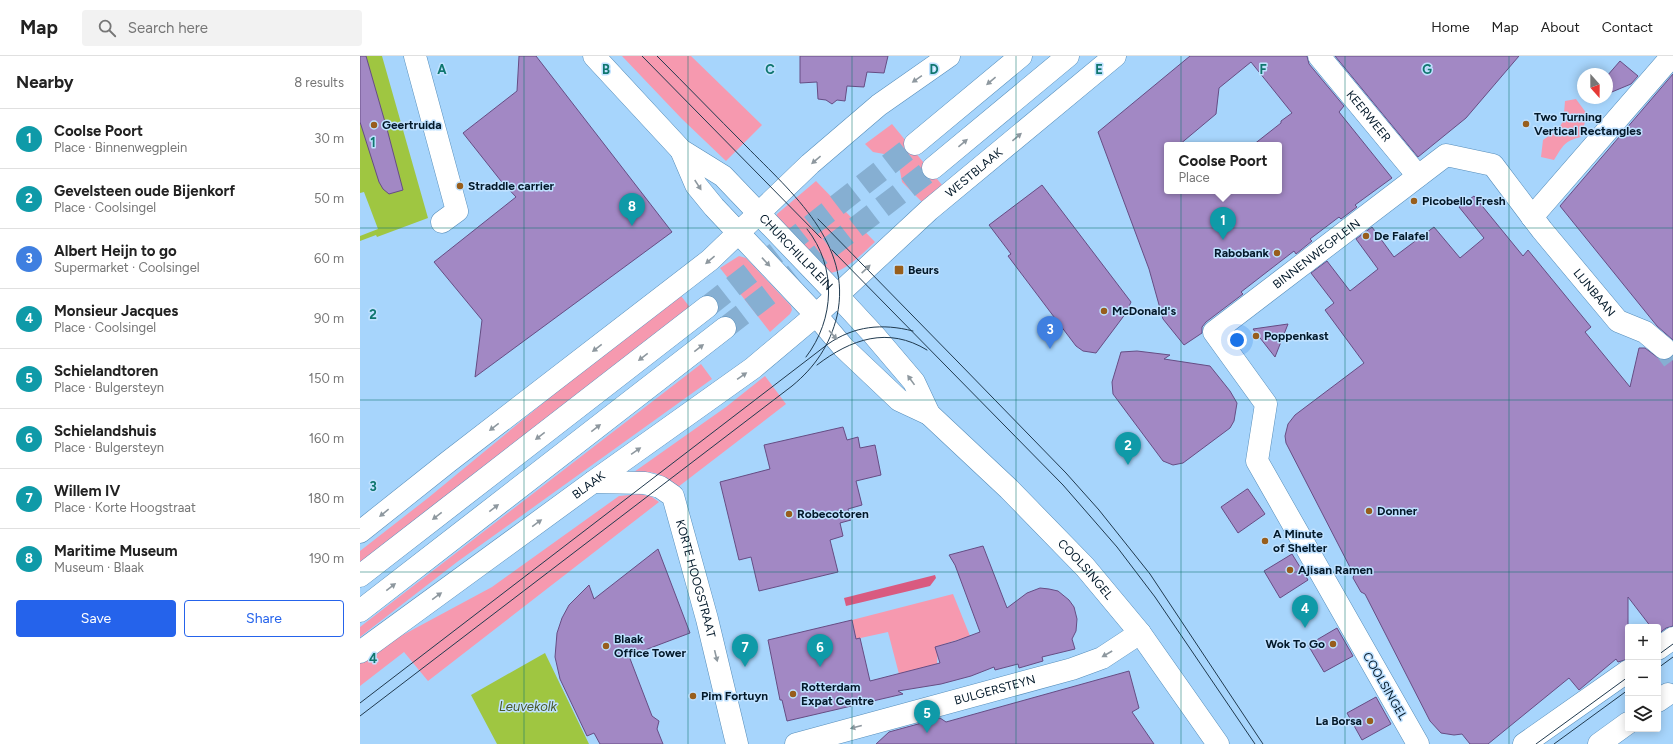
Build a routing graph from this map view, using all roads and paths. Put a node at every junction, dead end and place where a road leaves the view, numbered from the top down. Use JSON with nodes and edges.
{"nodes":[{"id":1,"x":415,"y":56,"type":"edge"},
{"id":2,"x":594,"y":56,"type":"edge"},
{"id":3,"x":949,"y":56,"type":"edge"},
{"id":4,"x":1021,"y":56,"type":"edge"},
{"id":5,"x":1068,"y":56,"type":"edge"},
{"id":6,"x":1115,"y":56,"type":"edge"},
{"id":7,"x":1319,"y":56,"type":"edge"},
{"id":8,"x":1672,"y":56,"type":"edge"},
{"id":9,"x":915,"y":144,"type":"tunnel mouth"},
{"id":10,"x":681,"y":150,"type":"junction"},
{"id":11,"x":933,"y":168,"type":"tunnel mouth"},
{"id":12,"x":1418,"y":176,"type":"junction"},
{"id":13,"x":759,"y":213,"type":"junction"},
{"id":14,"x":1534,"y":219,"type":"junction"},
{"id":15,"x":442,"y":222,"type":"dead end"},
{"id":16,"x":739,"y":234,"type":"junction"},
{"id":17,"x":838,"y":295,"type":"junction"},
{"id":18,"x":707,"y":307,"type":"tunnel mouth"},
{"id":19,"x":816,"y":315,"type":"junction"},
{"id":20,"x":725,"y":328,"type":"tunnel mouth"},
{"id":21,"x":1664,"y":348,"type":"tunnel mouth"},
{"id":22,"x":929,"y":414,"type":"junction"},
{"id":23,"x":1257,"y":461,"type":"joint"},
{"id":24,"x":592,"y":482,"type":"junction"},
{"id":25,"x":360,"y":532,"type":"edge"},
{"id":26,"x":360,"y":576,"type":"edge"},
{"id":27,"x":360,"y":611,"type":"edge"},
{"id":28,"x":1140,"y":633,"type":"junction"},
{"id":29,"x":1673,"y":638,"type":"edge"},
{"id":30,"x":1661,"y":647,"type":"edge"},
{"id":31,"x":360,"y":652,"type":"edge"},
{"id":32,"x":1625,"y":673,"type":"edge"},
{"id":33,"x":1625,"y":725,"type":"edge"},
{"id":34,"x":737,"y":744,"type":"edge"},
{"id":35,"x":796,"y":744,"type":"edge"},
{"id":36,"x":1218,"y":744,"type":"edge"},
{"id":37,"x":1418,"y":744,"type":"edge"},
{"id":38,"x":1524,"y":744,"type":"edge"},
{"id":39,"x":1599,"y":744,"type":"edge"}],
"edges":[{"from":1,"to":15,"type":"main road"},
{"from":2,"to":10,"type":"main road"},
{"from":3,"to":13,"type":"main road","one_way":true},
{"from":4,"to":9,"type":"main road","one_way":true},
{"from":11,"to":5,"type":"main road","one_way":true},
{"from":17,"to":6,"type":"main road","name":"WESTBLAAK","one_way":true},
{"from":7,"to":12,"type":"main road","name":"KEERWEER"},
{"from":8,"to":14,"type":"main road"},
{"from":10,"to":13,"type":"main road"},
{"from":10,"to":16,"type":"main road","one_way":true},
{"from":12,"to":14,"type":"main road","name":"BINNENWEGPLEIN"},
{"from":12,"to":23,"type":"main road","name":"BINNENWEGPLEIN"},
{"from":13,"to":16,"type":"main road","name":"CHURCHILLPLEIN"},
{"from":13,"to":17,"type":"main road","name":"CHURCHILLPLEIN"},
{"from":14,"to":21,"type":"main road","name":"LIJNBAAN"},
{"from":16,"to":19,"type":"main road","one_way":true},
{"from":16,"to":25,"type":"main road","one_way":true},
{"from":17,"to":19,"type":"main road","name":"CHURCHILLPLEIN"},
{"from":22,"to":17,"type":"main road","name":"COOLSINGEL","one_way":true},
{"from":18,"to":26,"type":"main road","one_way":true},
{"from":19,"to":22,"type":"main road","name":"COOLSINGEL","one_way":true},
{"from":24,"to":19,"type":"main road","name":"BLAAK","one_way":true},
{"from":27,"to":20,"type":"main road","one_way":true},
{"from":22,"to":28,"type":"main road","name":"COOLSINGEL"},
{"from":23,"to":37,"type":"main road","name":"COOLSINGEL"},
{"from":31,"to":24,"type":"main road","name":"BLAAK","one_way":true},
{"from":24,"to":34,"type":"main road","name":"KORTE HOOGSTRAAT","one_way":true},
{"from":28,"to":35,"type":"main road","name":"BULGERSTEYN","one_way":true},
{"from":28,"to":36,"type":"main road","name":"COOLSINGEL"},
{"from":29,"to":30,"type":"main road"},
{"from":32,"to":38,"type":"main road"},
{"from":33,"to":39,"type":"main road"}]}
